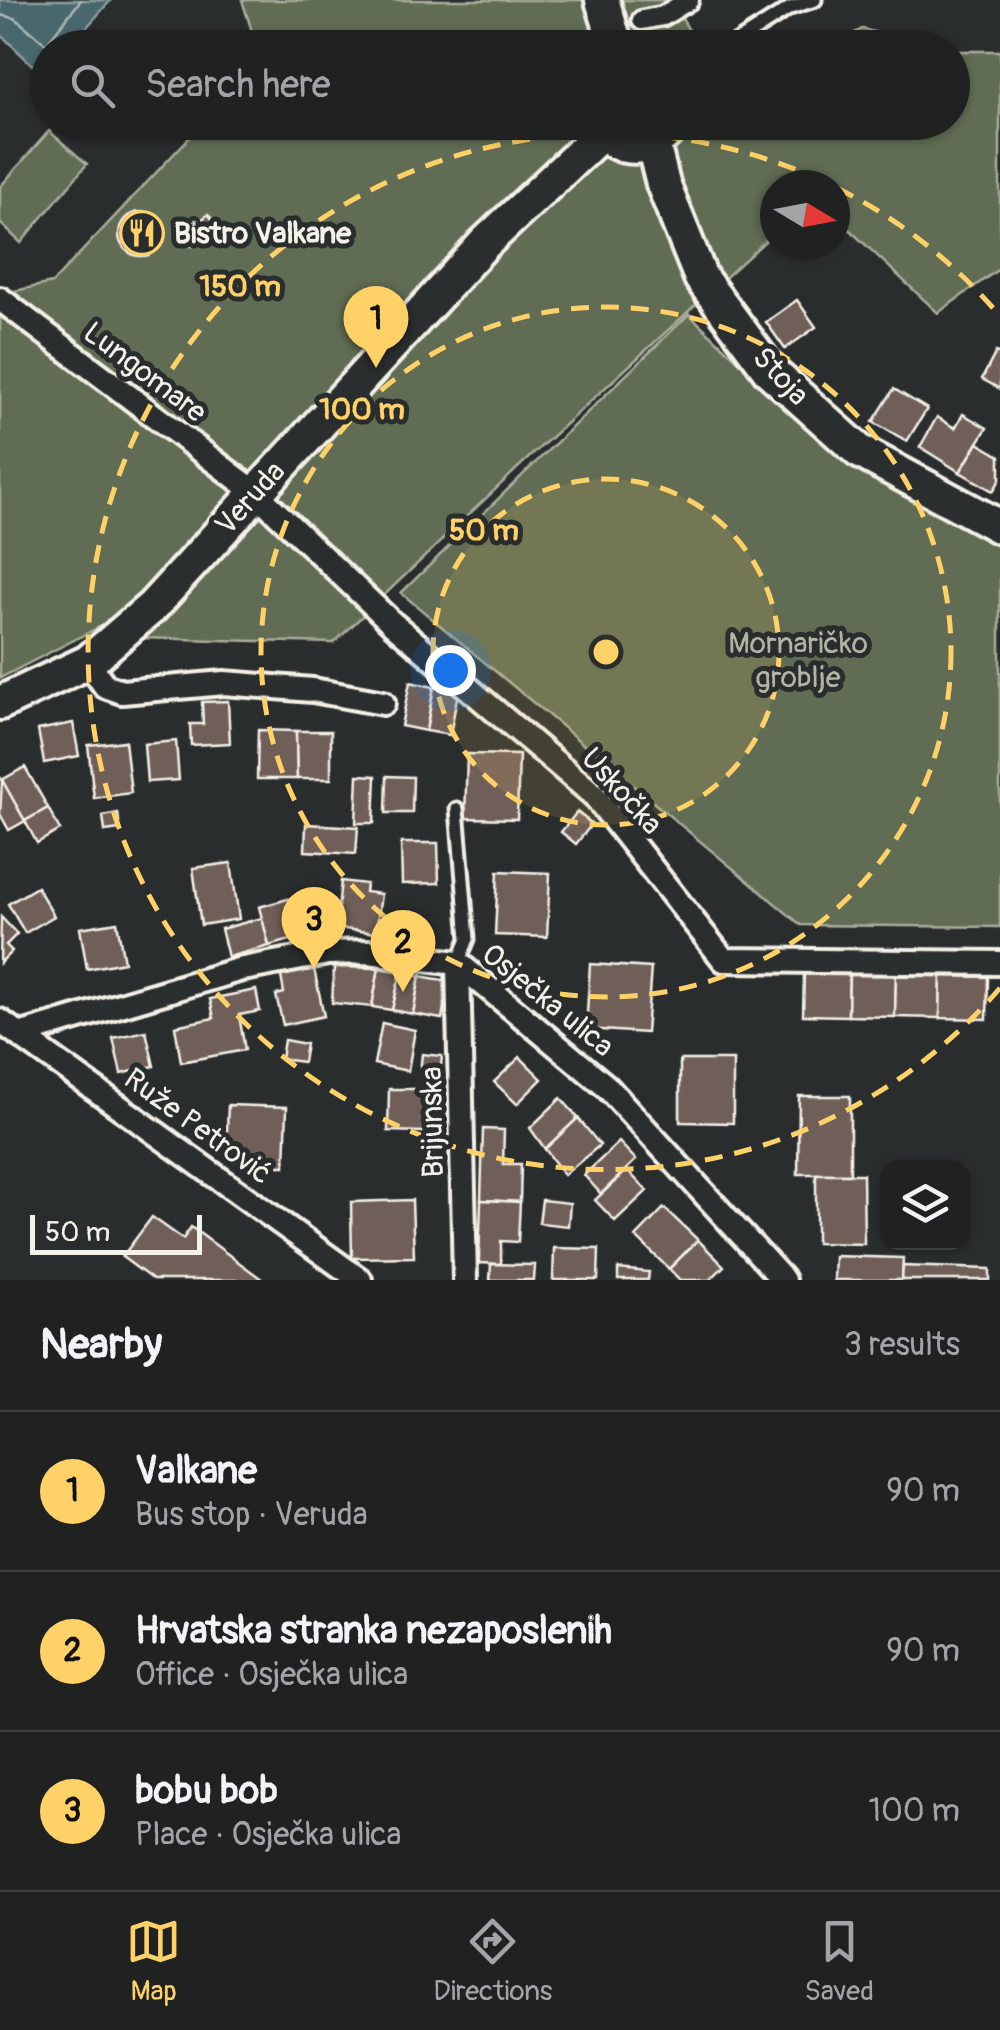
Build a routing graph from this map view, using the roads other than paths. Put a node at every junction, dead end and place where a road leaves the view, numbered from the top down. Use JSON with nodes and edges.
{"nodes":[{"id":1,"x":602,"y":0,"type":"edge"},
{"id":2,"x":689,"y":0,"type":"edge"},
{"id":3,"x":815,"y":0,"type":"edge"},
{"id":4,"x":794,"y":4,"type":"edge"},
{"id":5,"x":642,"y":20,"type":"dead end"},
{"id":6,"x":611,"y":30,"type":"edge"},
{"id":7,"x":755,"y":30,"type":"edge"},
{"id":8,"x":586,"y":140,"type":"edge"},
{"id":9,"x":613,"y":140,"type":"edge"},
{"id":10,"x":646,"y":140,"type":"edge"},
{"id":11,"x":664,"y":140,"type":"edge"},
{"id":12,"x":0,"y":299,"type":"edge"},
{"id":13,"x":255,"y":492,"type":"junction"},
{"id":14,"x":1000,"y":527,"type":"edge"},
{"id":15,"x":88,"y":662,"type":"junction"},
{"id":16,"x":0,"y":703,"type":"edge"},
{"id":17,"x":383,"y":703,"type":"dead end"},
{"id":18,"x":457,"y":809,"type":"dead end"},
{"id":19,"x":458,"y":963,"type":"junction"},
{"id":20,"x":1000,"y":963,"type":"edge"},
{"id":21,"x":10,"y":1028,"type":"edge"},
{"id":22,"x":360,"y":1280,"type":"edge"},
{"id":23,"x":466,"y":1280,"type":"edge"},
{"id":24,"x":782,"y":1280,"type":"edge"}],
"edges":[{"from":1,"to":6,"type":"main road"},
{"from":2,"to":5,"type":"street"},
{"from":3,"to":4,"type":"lane"},
{"from":4,"to":7,"type":"lane"},
{"from":8,"to":13,"type":"main road","name":"Veruda"},
{"from":9,"to":10,"type":"main road","name":"Stoja"},
{"from":11,"to":14,"type":"main road","name":"Stoja"},
{"from":12,"to":13,"type":"street","name":"Lungomare"},
{"from":13,"to":15,"type":"main road","name":"Veruda"},
{"from":13,"to":20,"type":"street","name":"Uskočka"},
{"from":15,"to":16,"type":"main road","name":"Veruda"},
{"from":15,"to":17,"type":"street"},
{"from":18,"to":19,"type":"lane"},
{"from":19,"to":21,"type":"street","name":"Osječka ulica"},
{"from":19,"to":23,"type":"street","name":"Brijunska"},
{"from":19,"to":24,"type":"street","name":"Osječka ulica"},
{"from":21,"to":22,"type":"street","name":"Ruže Petrović"}]}
